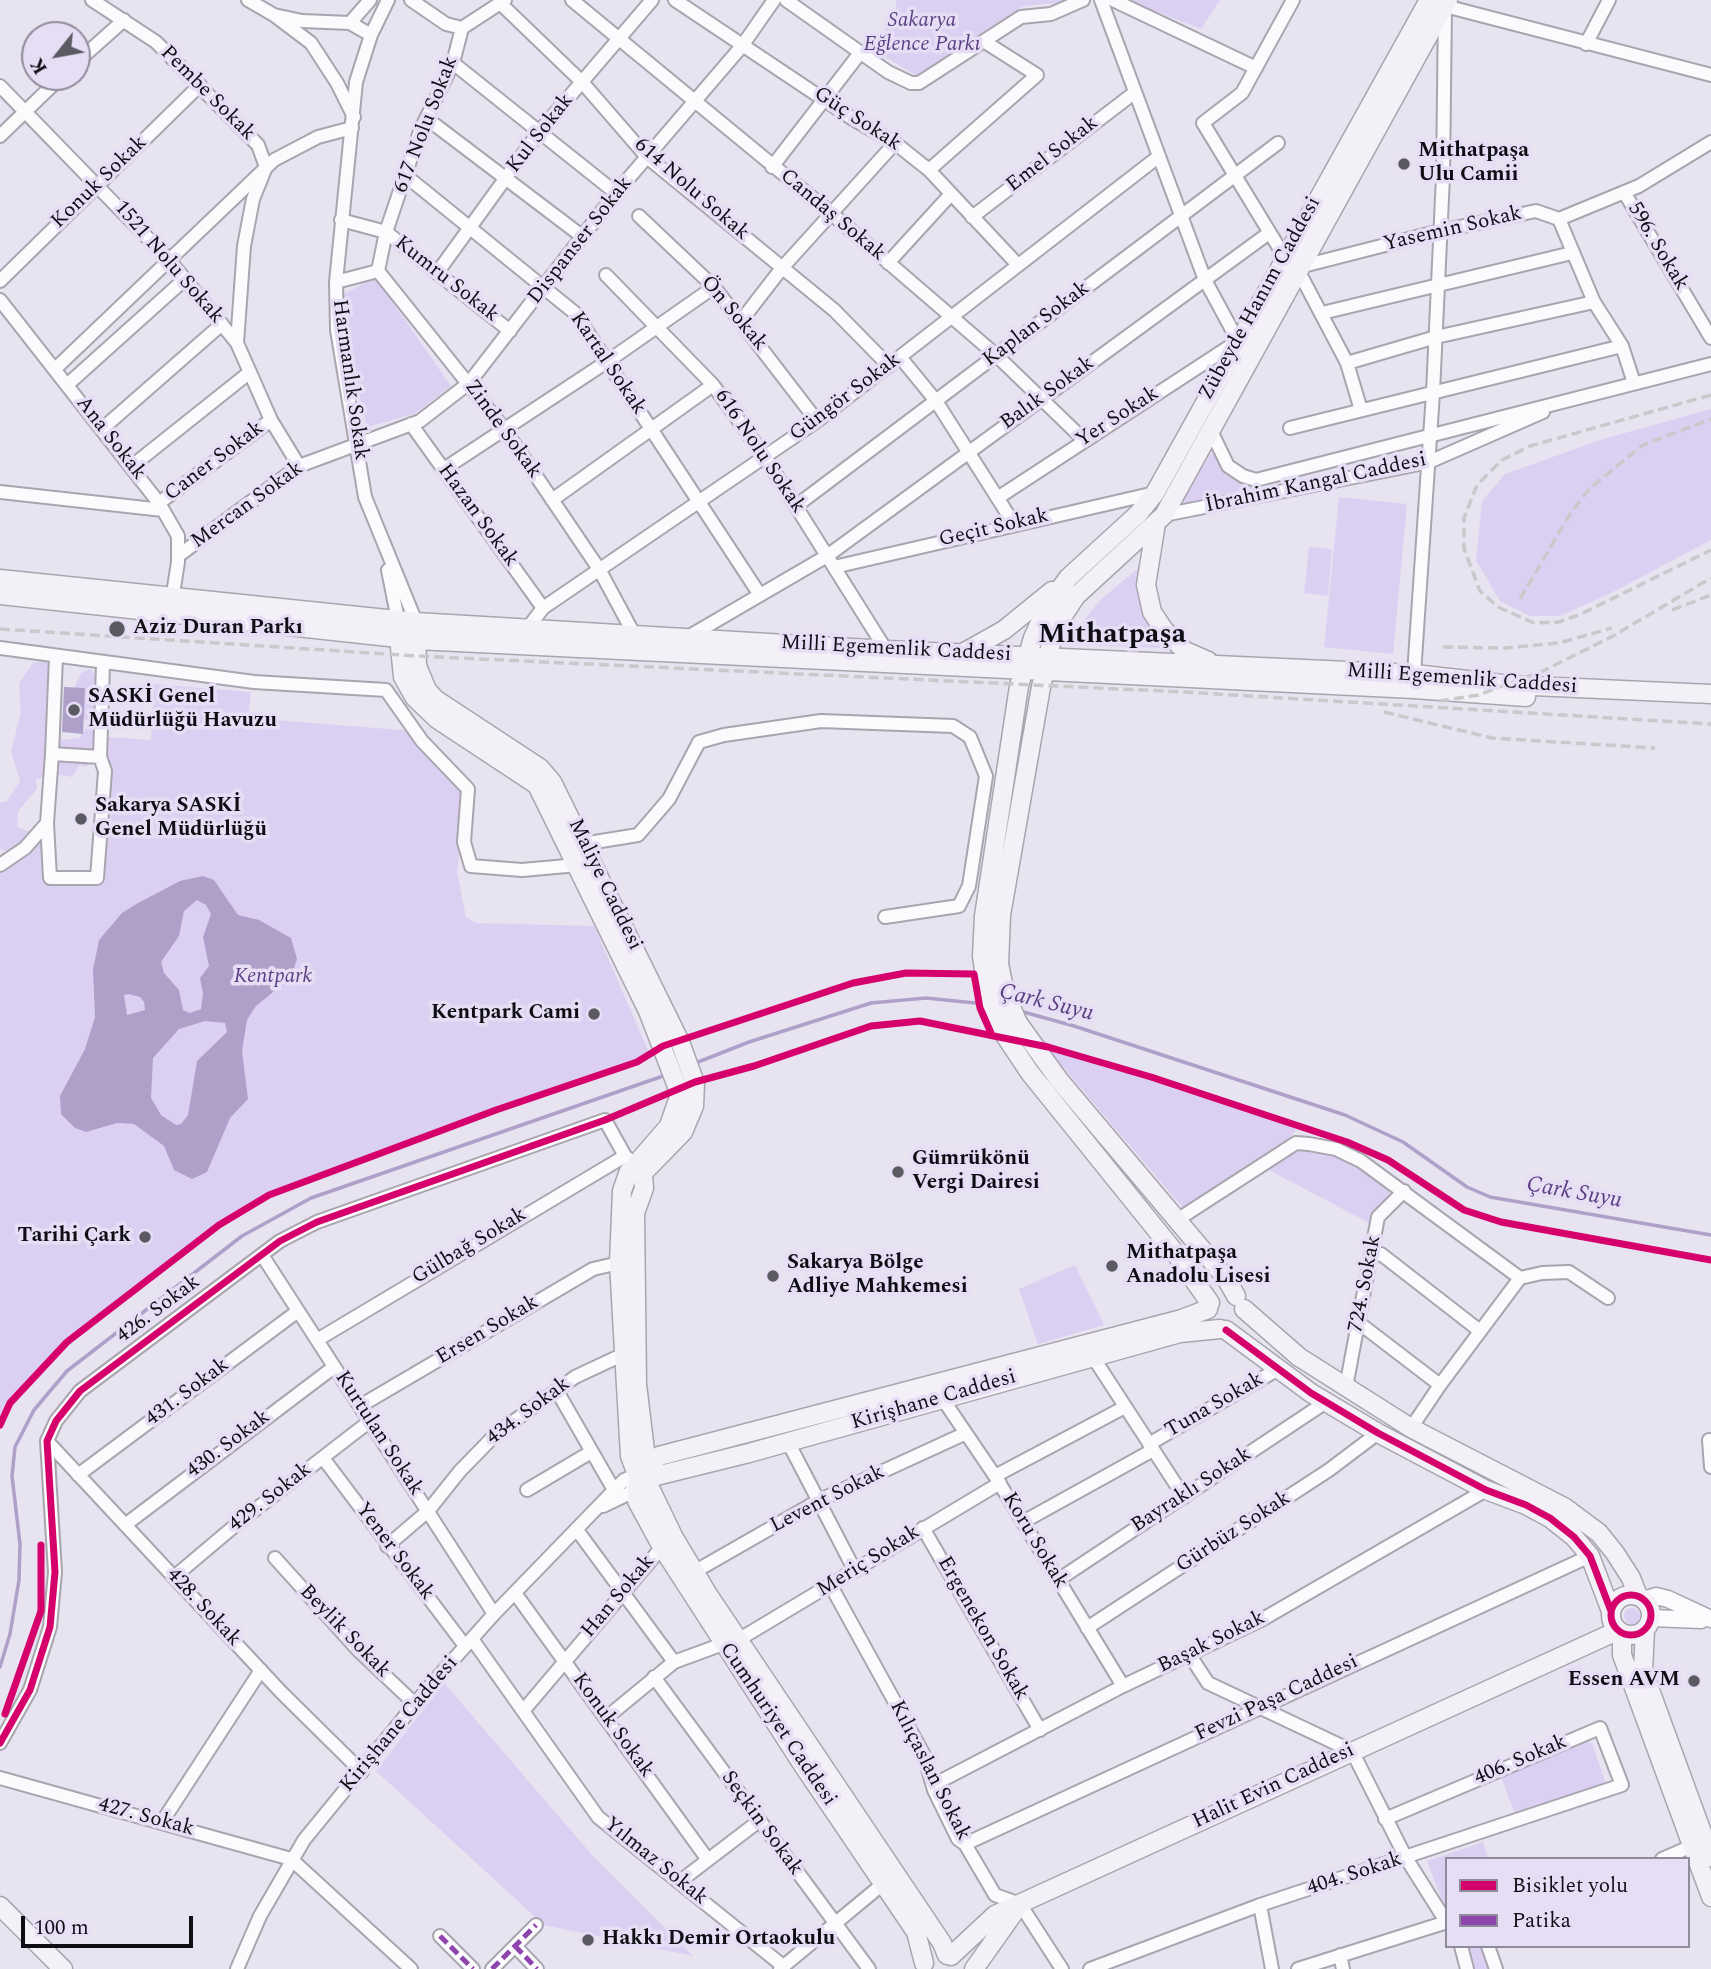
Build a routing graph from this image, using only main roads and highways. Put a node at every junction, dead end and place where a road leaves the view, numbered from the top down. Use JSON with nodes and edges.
{"nodes":[{"id":1,"x":1441,"y":2,"type":"edge"},
{"id":2,"x":1160,"y":519,"type":"junction"},
{"id":3,"x":1068,"y":578,"type":"junction"},
{"id":4,"x":0,"y":579,"type":"edge"},
{"id":5,"x":0,"y":595,"type":"edge"},
{"id":6,"x":407,"y":621,"type":"junction"},
{"id":7,"x":408,"y":640,"type":"junction"},
{"id":8,"x":962,"y":653,"type":"junction"},
{"id":9,"x":1025,"y":664,"type":"junction"},
{"id":10,"x":1047,"y":665,"type":"junction"},
{"id":11,"x":1218,"y":665,"type":"junction"},
{"id":12,"x":1711,"y":694,"type":"edge"},
{"id":13,"x":1711,"y":705,"type":"edge"},
{"id":14,"x":577,"y":844,"type":"junction"},
{"id":15,"x":994,"y":979,"type":"junction"},
{"id":16,"x":635,"y":1167,"type":"junction"},
{"id":17,"x":1240,"y":1303,"type":"junction"},
{"id":18,"x":1209,"y":1306,"type":"junction"},
{"id":19,"x":1223,"y":1329,"type":"junction"},
{"id":20,"x":640,"y":1477,"type":"junction"},
{"id":21,"x":1641,"y":1598,"type":"junction"},
{"id":22,"x":1615,"y":1623,"type":"junction"},
{"id":23,"x":1648,"y":1623,"type":"junction"},
{"id":24,"x":730,"y":1642,"type":"junction"},
{"id":25,"x":1711,"y":1857,"type":"edge"},
{"id":26,"x":1711,"y":1898,"type":"edge"},
{"id":27,"x":1020,"y":1905,"type":"junction"},
{"id":28,"x":0,"y":1906,"type":"edge"},
{"id":29,"x":949,"y":1956,"type":"junction"},
{"id":30,"x":922,"y":1966,"type":"edge"},
{"id":31,"x":62,"y":1969,"type":"edge"},
{"id":32,"x":966,"y":1969,"type":"edge"},
{"id":33,"x":974,"y":1969,"type":"edge"}],
"edges":[{"from":1,"to":2,"type":"main road","name":"Zübeyde Hanım Caddesi"},
{"from":1,"to":3,"type":"main road","name":"Zübeyde Hanım Caddesi"},
{"from":2,"to":10,"type":"main road","name":"Zübeyde Hanım Caddesi"},
{"from":2,"to":11,"type":"main road","name":"Zübeyde Hanım Caddesi"},
{"from":3,"to":8,"type":"main road","name":"Zübeyde Hanım Caddesi"},
{"from":3,"to":9,"type":"main road","name":"Zübeyde Hanım Caddesi"},
{"from":4,"to":6,"type":"main road","name":"Milli Egemenlik Caddesi"},
{"from":5,"to":7,"type":"main road","name":"Milli Egemenlik Caddesi"},
{"from":6,"to":7,"type":"main road","name":"Maliye Caddesi"},
{"from":6,"to":8,"type":"main road","name":"Milli Egemenlik Caddesi"},
{"from":7,"to":9,"type":"main road","name":"Milli Egemenlik Caddesi"},
{"from":7,"to":14,"type":"main road","name":"Maliye Caddesi"},
{"from":8,"to":9,"type":"main road","name":"Milli Egemenlik Caddesi"},
{"from":9,"to":10,"type":"main road","name":"Milli Egemenlik Caddesi"},
{"from":9,"to":15,"type":"main road","name":"Zübeyde Hanım Caddesi"},
{"from":10,"to":11,"type":"main road","name":"Milli Egemenlik Caddesi"},
{"from":10,"to":13,"type":"main road","name":"Milli Egemenlik Caddesi"},
{"from":10,"to":15,"type":"main road","name":"Zübeyde Hanım Caddesi"},
{"from":11,"to":12,"type":"main road","name":"Milli Egemenlik Caddesi"},
{"from":14,"to":16,"type":"main road","name":"Maliye Caddesi"},
{"from":14,"to":16,"type":"main road","name":"Maliye Caddesi"},
{"from":15,"to":17,"type":"main road"},
{"from":15,"to":18,"type":"main road"},
{"from":16,"to":20,"type":"main road","name":"Maliye Caddesi"},
{"from":16,"to":20,"type":"main road","name":"Maliye Caddesi"},
{"from":17,"to":18,"type":"main road"},
{"from":17,"to":19,"type":"main road"},
{"from":17,"to":21,"type":"main road"},
{"from":18,"to":19,"type":"main road"},
{"from":18,"to":20,"type":"main road","name":"Kirişhane Caddesi"},
{"from":19,"to":20,"type":"main road","name":"Kirişhane Caddesi"},
{"from":19,"to":22,"type":"main road"},
{"from":20,"to":24,"type":"main road","name":"Cumhuriyet Caddesi"},
{"from":20,"to":24,"type":"main road","name":"Cumhuriyet Caddesi"},
{"from":21,"to":22,"type":"main road"},
{"from":21,"to":23,"type":"main road"},
{"from":22,"to":23,"type":"main road"},
{"from":22,"to":26,"type":"main road"},
{"from":22,"to":27,"type":"main road","name":"Halit Evin Caddesi"},
{"from":23,"to":25,"type":"main road"},
{"from":24,"to":29,"type":"main road","name":"Cumhuriyet Caddesi"},
{"from":24,"to":30,"type":"main road","name":"Cumhuriyet Caddesi"},
{"from":27,"to":29,"type":"main road","name":"Halit Evin Caddesi"},
{"from":27,"to":33,"type":"main road","name":"Halit Evin Caddesi"},
{"from":28,"to":31,"type":"main road"},
{"from":29,"to":30,"type":"main road"},
{"from":29,"to":32,"type":"main road","name":"Cumhuriyet Caddesi"}]}
